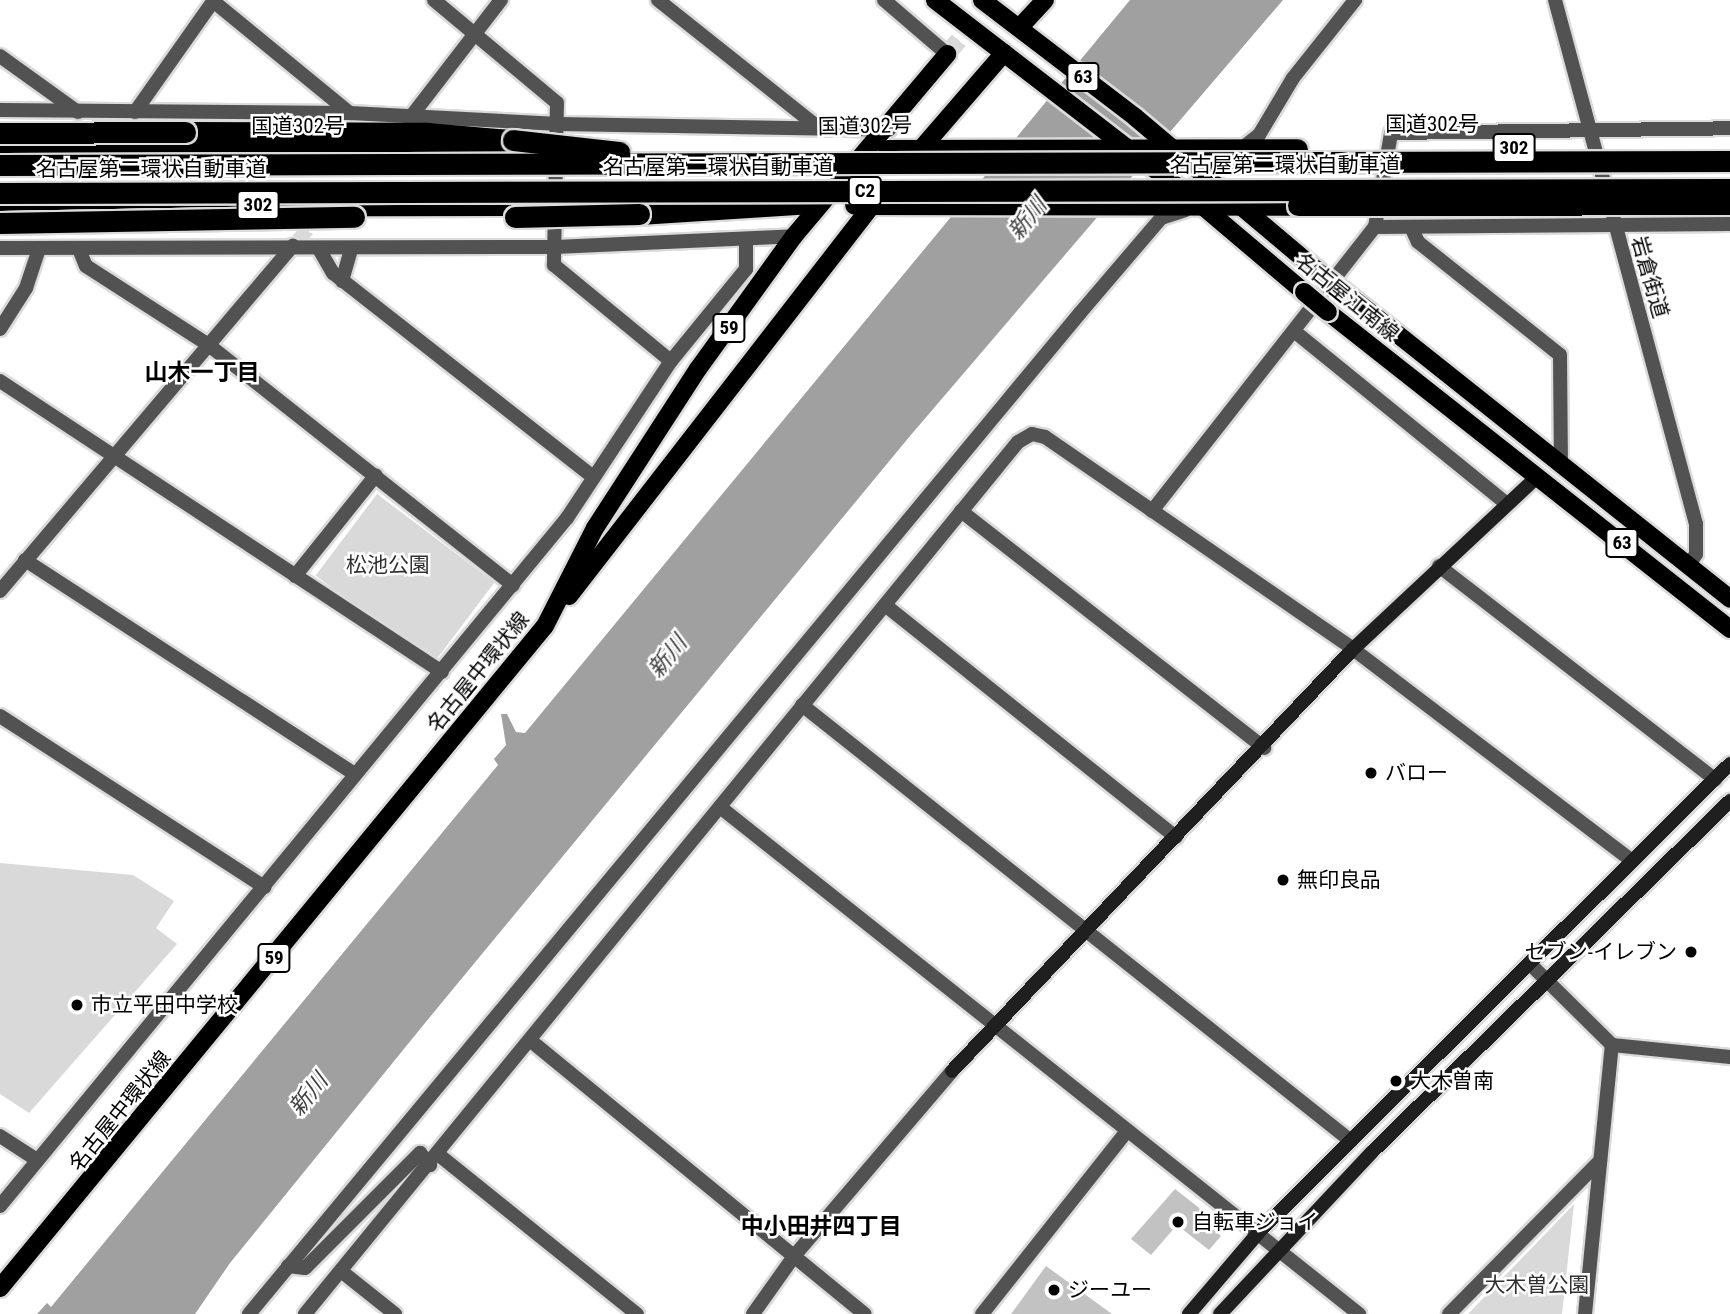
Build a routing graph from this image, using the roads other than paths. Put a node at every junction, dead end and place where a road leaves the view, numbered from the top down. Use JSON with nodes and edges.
{"nodes":[{"id":1,"x":213,"y":0,"type":"edge"},
{"id":2,"x":434,"y":0,"type":"edge"},
{"id":3,"x":501,"y":0,"type":"edge"},
{"id":4,"x":658,"y":0,"type":"edge"},
{"id":5,"x":884,"y":0,"type":"edge"},
{"id":6,"x":935,"y":0,"type":"edge"},
{"id":7,"x":982,"y":0,"type":"edge"},
{"id":8,"x":1045,"y":0,"type":"edge"},
{"id":9,"x":1355,"y":0,"type":"edge"},
{"id":10,"x":1555,"y":0,"type":"edge"},
{"id":11,"x":475,"y":32,"type":"junction"},
{"id":12,"x":1025,"y":33,"type":"junction"},
{"id":13,"x":947,"y":54,"type":"joint"},
{"id":14,"x":0,"y":56,"type":"edge"},
{"id":15,"x":1008,"y":57,"type":"junction"},
{"id":16,"x":0,"y":110,"type":"edge"},
{"id":17,"x":51,"y":112,"type":"junction"},
{"id":18,"x":78,"y":112,"type":"junction"},
{"id":19,"x":135,"y":113,"type":"junction"},
{"id":20,"x":350,"y":113,"type":"junction"},
{"id":21,"x":409,"y":120,"type":"junction"},
{"id":22,"x":559,"y":124,"type":"junction"},
{"id":23,"x":1730,"y":128,"type":"edge"},
{"id":24,"x":820,"y":129,"type":"junction"},
{"id":25,"x":1589,"y":129,"type":"junction"},
{"id":26,"x":0,"y":133,"type":"edge"},
{"id":27,"x":0,"y":139,"type":"edge"},
{"id":28,"x":888,"y":140,"type":"junction"},
{"id":29,"x":1116,"y":144,"type":"junction"},
{"id":30,"x":514,"y":146,"type":"junction"},
{"id":31,"x":1730,"y":146,"type":"edge"},
{"id":32,"x":0,"y":149,"type":"edge"},
{"id":33,"x":930,"y":149,"type":"junction"},
{"id":34,"x":1173,"y":150,"type":"junction"},
{"id":35,"x":1240,"y":150,"type":"junction"},
{"id":36,"x":1730,"y":161,"type":"edge"},
{"id":37,"x":0,"y":165,"type":"edge"},
{"id":38,"x":1730,"y":189,"type":"edge"},
{"id":39,"x":0,"y":193,"type":"edge"},
{"id":40,"x":874,"y":204,"type":"junction"},
{"id":41,"x":1200,"y":204,"type":"junction"},
{"id":42,"x":1238,"y":204,"type":"junction"},
{"id":43,"x":1730,"y":204,"type":"edge"},
{"id":44,"x":0,"y":206,"type":"edge"},
{"id":45,"x":515,"y":211,"type":"junction"},
{"id":46,"x":0,"y":223,"type":"edge"},
{"id":47,"x":1613,"y":224,"type":"junction"},
{"id":48,"x":1730,"y":224,"type":"edge"},
{"id":49,"x":1375,"y":228,"type":"junction"},
{"id":50,"x":1412,"y":229,"type":"junction"},
{"id":51,"x":794,"y":236,"type":"junction"},
{"id":52,"x":746,"y":241,"type":"junction"},
{"id":53,"x":294,"y":245,"type":"junction"},
{"id":54,"x":555,"y":247,"type":"junction"},
{"id":55,"x":0,"y":248,"type":"edge"},
{"id":56,"x":351,"y":248,"type":"junction"},
{"id":57,"x":39,"y":249,"type":"junction"},
{"id":58,"x":79,"y":249,"type":"junction"},
{"id":59,"x":319,"y":249,"type":"junction"},
{"id":60,"x":740,"y":275,"type":"junction"},
{"id":61,"x":342,"y":281,"type":"junction"},
{"id":62,"x":758,"y":287,"type":"junction"},
{"id":63,"x":0,"y":329,"type":"edge"},
{"id":64,"x":1294,"y":331,"type":"junction"},
{"id":65,"x":211,"y":346,"type":"junction"},
{"id":66,"x":671,"y":361,"type":"junction"},
{"id":67,"x":0,"y":381,"type":"edge"},
{"id":68,"x":112,"y":453,"type":"junction"},
{"id":69,"x":1561,"y":466,"type":"junction"},
{"id":70,"x":376,"y":475,"type":"junction"},
{"id":71,"x":593,"y":477,"type":"junction"},
{"id":72,"x":1537,"y":477,"type":"junction"},
{"id":73,"x":1507,"y":504,"type":"junction"},
{"id":74,"x":1152,"y":511,"type":"junction"},
{"id":75,"x":961,"y":512,"type":"junction"},
{"id":76,"x":25,"y":560,"type":"junction"},
{"id":77,"x":1689,"y":565,"type":"junction"},
{"id":78,"x":1439,"y":566,"type":"junction"},
{"id":79,"x":295,"y":576,"type":"junction"},
{"id":80,"x":513,"y":585,"type":"junction"},
{"id":81,"x":0,"y":592,"type":"edge"},
{"id":82,"x":1730,"y":599,"type":"edge"},
{"id":83,"x":885,"y":605,"type":"junction"},
{"id":84,"x":545,"y":626,"type":"junction"},
{"id":85,"x":1730,"y":629,"type":"edge"},
{"id":86,"x":1353,"y":649,"type":"junction"},
{"id":87,"x":442,"y":672,"type":"junction"},
{"id":88,"x":802,"y":705,"type":"junction"},
{"id":89,"x":0,"y":716,"type":"edge"},
{"id":90,"x":1264,"y":748,"type":"junction"},
{"id":91,"x":1730,"y":764,"type":"edge"},
{"id":92,"x":354,"y":773,"type":"junction"},
{"id":93,"x":1715,"y":779,"type":"junction"},
{"id":94,"x":1730,"y":801,"type":"edge"},
{"id":95,"x":720,"y":807,"type":"junction"},
{"id":96,"x":1177,"y":837,"type":"junction"},
{"id":97,"x":1632,"y":861,"type":"junction"},
{"id":98,"x":264,"y":887,"type":"junction"},
{"id":99,"x":1084,"y":931,"type":"junction"},
{"id":100,"x":1531,"y":965,"type":"junction"},
{"id":101,"x":1548,"y":981,"type":"junction"},
{"id":102,"x":997,"y":1024,"type":"junction"},
{"id":103,"x":531,"y":1041,"type":"junction"},
{"id":104,"x":1612,"y":1045,"type":"junction"},
{"id":105,"x":1730,"y":1057,"type":"edge"},
{"id":106,"x":1127,"y":1131,"type":"junction"},
{"id":107,"x":0,"y":1136,"type":"edge"},
{"id":108,"x":1351,"y":1141,"type":"junction"},
{"id":109,"x":37,"y":1160,"type":"junction"},
{"id":110,"x":435,"y":1160,"type":"junction"},
{"id":111,"x":1600,"y":1161,"type":"junction"},
{"id":112,"x":0,"y":1206,"type":"edge"},
{"id":113,"x":1259,"y":1232,"type":"junction"},
{"id":114,"x":1278,"y":1248,"type":"junction"},
{"id":115,"x":795,"y":1255,"type":"junction"},
{"id":116,"x":288,"y":1266,"type":"junction"},
{"id":117,"x":341,"y":1271,"type":"junction"},
{"id":118,"x":0,"y":1288,"type":"edge"},
{"id":119,"x":249,"y":1314,"type":"edge"},
{"id":120,"x":305,"y":1314,"type":"edge"},
{"id":121,"x":395,"y":1314,"type":"edge"},
{"id":122,"x":637,"y":1314,"type":"edge"},
{"id":123,"x":753,"y":1314,"type":"edge"},
{"id":124,"x":865,"y":1314,"type":"edge"},
{"id":125,"x":982,"y":1314,"type":"edge"},
{"id":126,"x":1189,"y":1314,"type":"edge"},
{"id":127,"x":1220,"y":1314,"type":"edge"},
{"id":128,"x":1359,"y":1314,"type":"edge"},
{"id":129,"x":1449,"y":1314,"type":"edge"},
{"id":130,"x":1585,"y":1314,"type":"edge"}],
"edges":[{"from":1,"to":19,"type":"street"},
{"from":1,"to":20,"type":"street"},
{"from":2,"to":11,"type":"street"},
{"from":3,"to":11,"type":"street"},
{"from":4,"to":24,"type":"street"},
{"from":5,"to":13,"type":"street"},
{"from":6,"to":15,"type":"main road","name":"名古屋江南線","number":"63"},
{"from":7,"to":12,"type":"main road","name":"名古屋江南線","number":"63"},
{"from":8,"to":12,"type":"main road"},
{"from":9,"to":35,"type":"street"},
{"from":10,"to":25,"type":"street","name":"岩倉街道"},
{"from":11,"to":21,"type":"street"},
{"from":11,"to":22,"type":"street"},
{"from":12,"to":34,"type":"main road","name":"名古屋江南線","number":"63"},
{"from":13,"to":28,"type":"main road","name":"名古屋中環状線","number":"59"},
{"from":14,"to":18,"type":"street"},
{"from":15,"to":29,"type":"main road","name":"名古屋江南線","number":"63"},
{"from":15,"to":33,"type":"main road"},
{"from":16,"to":17,"type":"street"},
{"from":17,"to":18,"type":"street"},
{"from":17,"to":27,"type":"street"},
{"from":18,"to":19,"type":"street"},
{"from":19,"to":20,"type":"street"},
{"from":20,"to":21,"type":"street"},
{"from":21,"to":22,"type":"street"},
{"from":22,"to":24,"type":"street"},
{"from":22,"to":54,"type":"street"},
{"from":23,"to":25,"type":"street"},
{"from":24,"to":28,"type":"street"},
{"from":25,"to":47,"type":"street","name":"岩倉街道"},
{"from":25,"to":49,"type":"street"},
{"from":26,"to":30,"type":"highway","bridge":true},
{"from":28,"to":30,"type":"highway","name":"国道302号","number":"302","bridge":true},
{"from":28,"to":33,"type":"highway","name":"国道302号","number":"302"},
{"from":28,"to":51,"type":"main road","name":"名古屋中環状線","number":"59"},
{"from":29,"to":33,"type":"highway","name":"国道302号","number":"302"},
{"from":29,"to":34,"type":"highway","name":"国道302号","number":"302"},
{"from":29,"to":41,"type":"main road","name":"名古屋江南線","number":"63"},
{"from":30,"to":32,"type":"highway","name":"国道302号"},
{"from":31,"to":35,"type":"highway","name":"国道302号","number":"302"},
{"from":34,"to":35,"type":"highway","name":"国道302号","number":"302"},
{"from":34,"to":42,"type":"main road","name":"名古屋江南線","number":"63"},
{"from":36,"to":37,"type":"highway","name":"名古屋第二環状自動車道","number":"C2","bridge":true},
{"from":38,"to":39,"type":"highway","name":"名古屋第二環状自動車道","number":"C2","bridge":true},
{"from":40,"to":41,"type":"highway","number":"302"},
{"from":40,"to":45,"type":"highway","number":"302"},
{"from":40,"to":84,"type":"main road"},
{"from":41,"to":42,"type":"highway","number":"302"},
{"from":41,"to":72,"type":"main road","name":"名古屋江南線","number":"63","bridge":true},
{"from":41,"to":116,"type":"street"},
{"from":42,"to":43,"type":"highway","number":"302","bridge":true},
{"from":42,"to":69,"type":"main road","name":"名古屋江南線","number":"63","bridge":true},
{"from":44,"to":45,"type":"highway","number":"302"},
{"from":45,"to":46,"type":"highway","bridge":true},
{"from":47,"to":48,"type":"street"},
{"from":47,"to":50,"type":"street"},
{"from":47,"to":77,"type":"street","name":"岩倉街道"},
{"from":49,"to":50,"type":"street"},
{"from":49,"to":64,"type":"street"},
{"from":50,"to":69,"type":"street"},
{"from":51,"to":52,"type":"street"},
{"from":51,"to":62,"type":"main road","name":"名古屋中環状線","number":"59"},
{"from":52,"to":54,"type":"street"},
{"from":52,"to":60,"type":"street"},
{"from":53,"to":58,"type":"street"},
{"from":53,"to":59,"type":"street"},
{"from":53,"to":65,"type":"street"},
{"from":54,"to":56,"type":"street"},
{"from":54,"to":66,"type":"street"},
{"from":55,"to":57,"type":"street"},
{"from":56,"to":59,"type":"street"},
{"from":56,"to":61,"type":"street"},
{"from":57,"to":58,"type":"street"},
{"from":57,"to":63,"type":"street"},
{"from":58,"to":65,"type":"street"},
{"from":59,"to":61,"type":"street"},
{"from":60,"to":62,"type":"street"},
{"from":60,"to":66,"type":"street"},
{"from":61,"to":71,"type":"street"},
{"from":62,"to":84,"type":"main road","name":"名古屋中環状線","number":"59"},
{"from":64,"to":73,"type":"street"},
{"from":64,"to":74,"type":"street"},
{"from":65,"to":68,"type":"street"},
{"from":65,"to":70,"type":"street"},
{"from":66,"to":71,"type":"street"},
{"from":67,"to":68,"type":"street"},
{"from":68,"to":76,"type":"street"},
{"from":68,"to":79,"type":"street"},
{"from":69,"to":77,"type":"main road","name":"名古屋江南線","number":"63"},
{"from":70,"to":79,"type":"street"},
{"from":70,"to":80,"type":"street"},
{"from":71,"to":80,"type":"street"},
{"from":72,"to":73,"type":"street"},
{"from":72,"to":85,"type":"main road","name":"名古屋江南線","number":"63"},
{"from":73,"to":78,"type":"street"},
{"from":74,"to":75,"type":"street"},
{"from":74,"to":86,"type":"street"},
{"from":75,"to":83,"type":"street"},
{"from":75,"to":90,"type":"street"},
{"from":76,"to":81,"type":"street"},
{"from":76,"to":92,"type":"street"},
{"from":77,"to":82,"type":"main road","name":"名古屋江南線","number":"63"},
{"from":78,"to":86,"type":"street"},
{"from":78,"to":93,"type":"street"},
{"from":79,"to":87,"type":"street"},
{"from":80,"to":87,"type":"street"},
{"from":83,"to":88,"type":"street"},
{"from":83,"to":96,"type":"street"},
{"from":84,"to":118,"type":"main road","name":"名古屋中環状線","number":"59"},
{"from":86,"to":90,"type":"street"},
{"from":86,"to":97,"type":"street"},
{"from":87,"to":92,"type":"street"},
{"from":88,"to":95,"type":"street"},
{"from":88,"to":99,"type":"street"},
{"from":89,"to":98,"type":"street"},
{"from":90,"to":96,"type":"street"},
{"from":91,"to":93,"type":"street"},
{"from":92,"to":98,"type":"street"},
{"from":93,"to":97,"type":"street"},
{"from":94,"to":101,"type":"street"},
{"from":95,"to":102,"type":"street"},
{"from":95,"to":103,"type":"street"},
{"from":96,"to":99,"type":"street"},
{"from":97,"to":100,"type":"street"},
{"from":98,"to":109,"type":"street"},
{"from":99,"to":102,"type":"street"},
{"from":99,"to":108,"type":"street"},
{"from":100,"to":101,"type":"street"},
{"from":100,"to":108,"type":"street"},
{"from":101,"to":104,"type":"street"},
{"from":101,"to":114,"type":"street"},
{"from":102,"to":106,"type":"street"},
{"from":102,"to":115,"type":"street"},
{"from":103,"to":110,"type":"street"},
{"from":103,"to":115,"type":"street"},
{"from":104,"to":105,"type":"street"},
{"from":104,"to":111,"type":"street"},
{"from":106,"to":113,"type":"street"},
{"from":106,"to":125,"type":"street"},
{"from":107,"to":109,"type":"street"},
{"from":108,"to":113,"type":"street"},
{"from":109,"to":112,"type":"street"},
{"from":110,"to":116,"type":"street"},
{"from":110,"to":117,"type":"street"},
{"from":110,"to":122,"type":"street"},
{"from":111,"to":129,"type":"street"},
{"from":111,"to":130,"type":"street"},
{"from":113,"to":114,"type":"street"},
{"from":113,"to":126,"type":"street"},
{"from":114,"to":127,"type":"street"},
{"from":114,"to":128,"type":"street"},
{"from":115,"to":123,"type":"street"},
{"from":115,"to":124,"type":"street"},
{"from":116,"to":119,"type":"street"},
{"from":117,"to":120,"type":"street"},
{"from":117,"to":121,"type":"street"}]}
